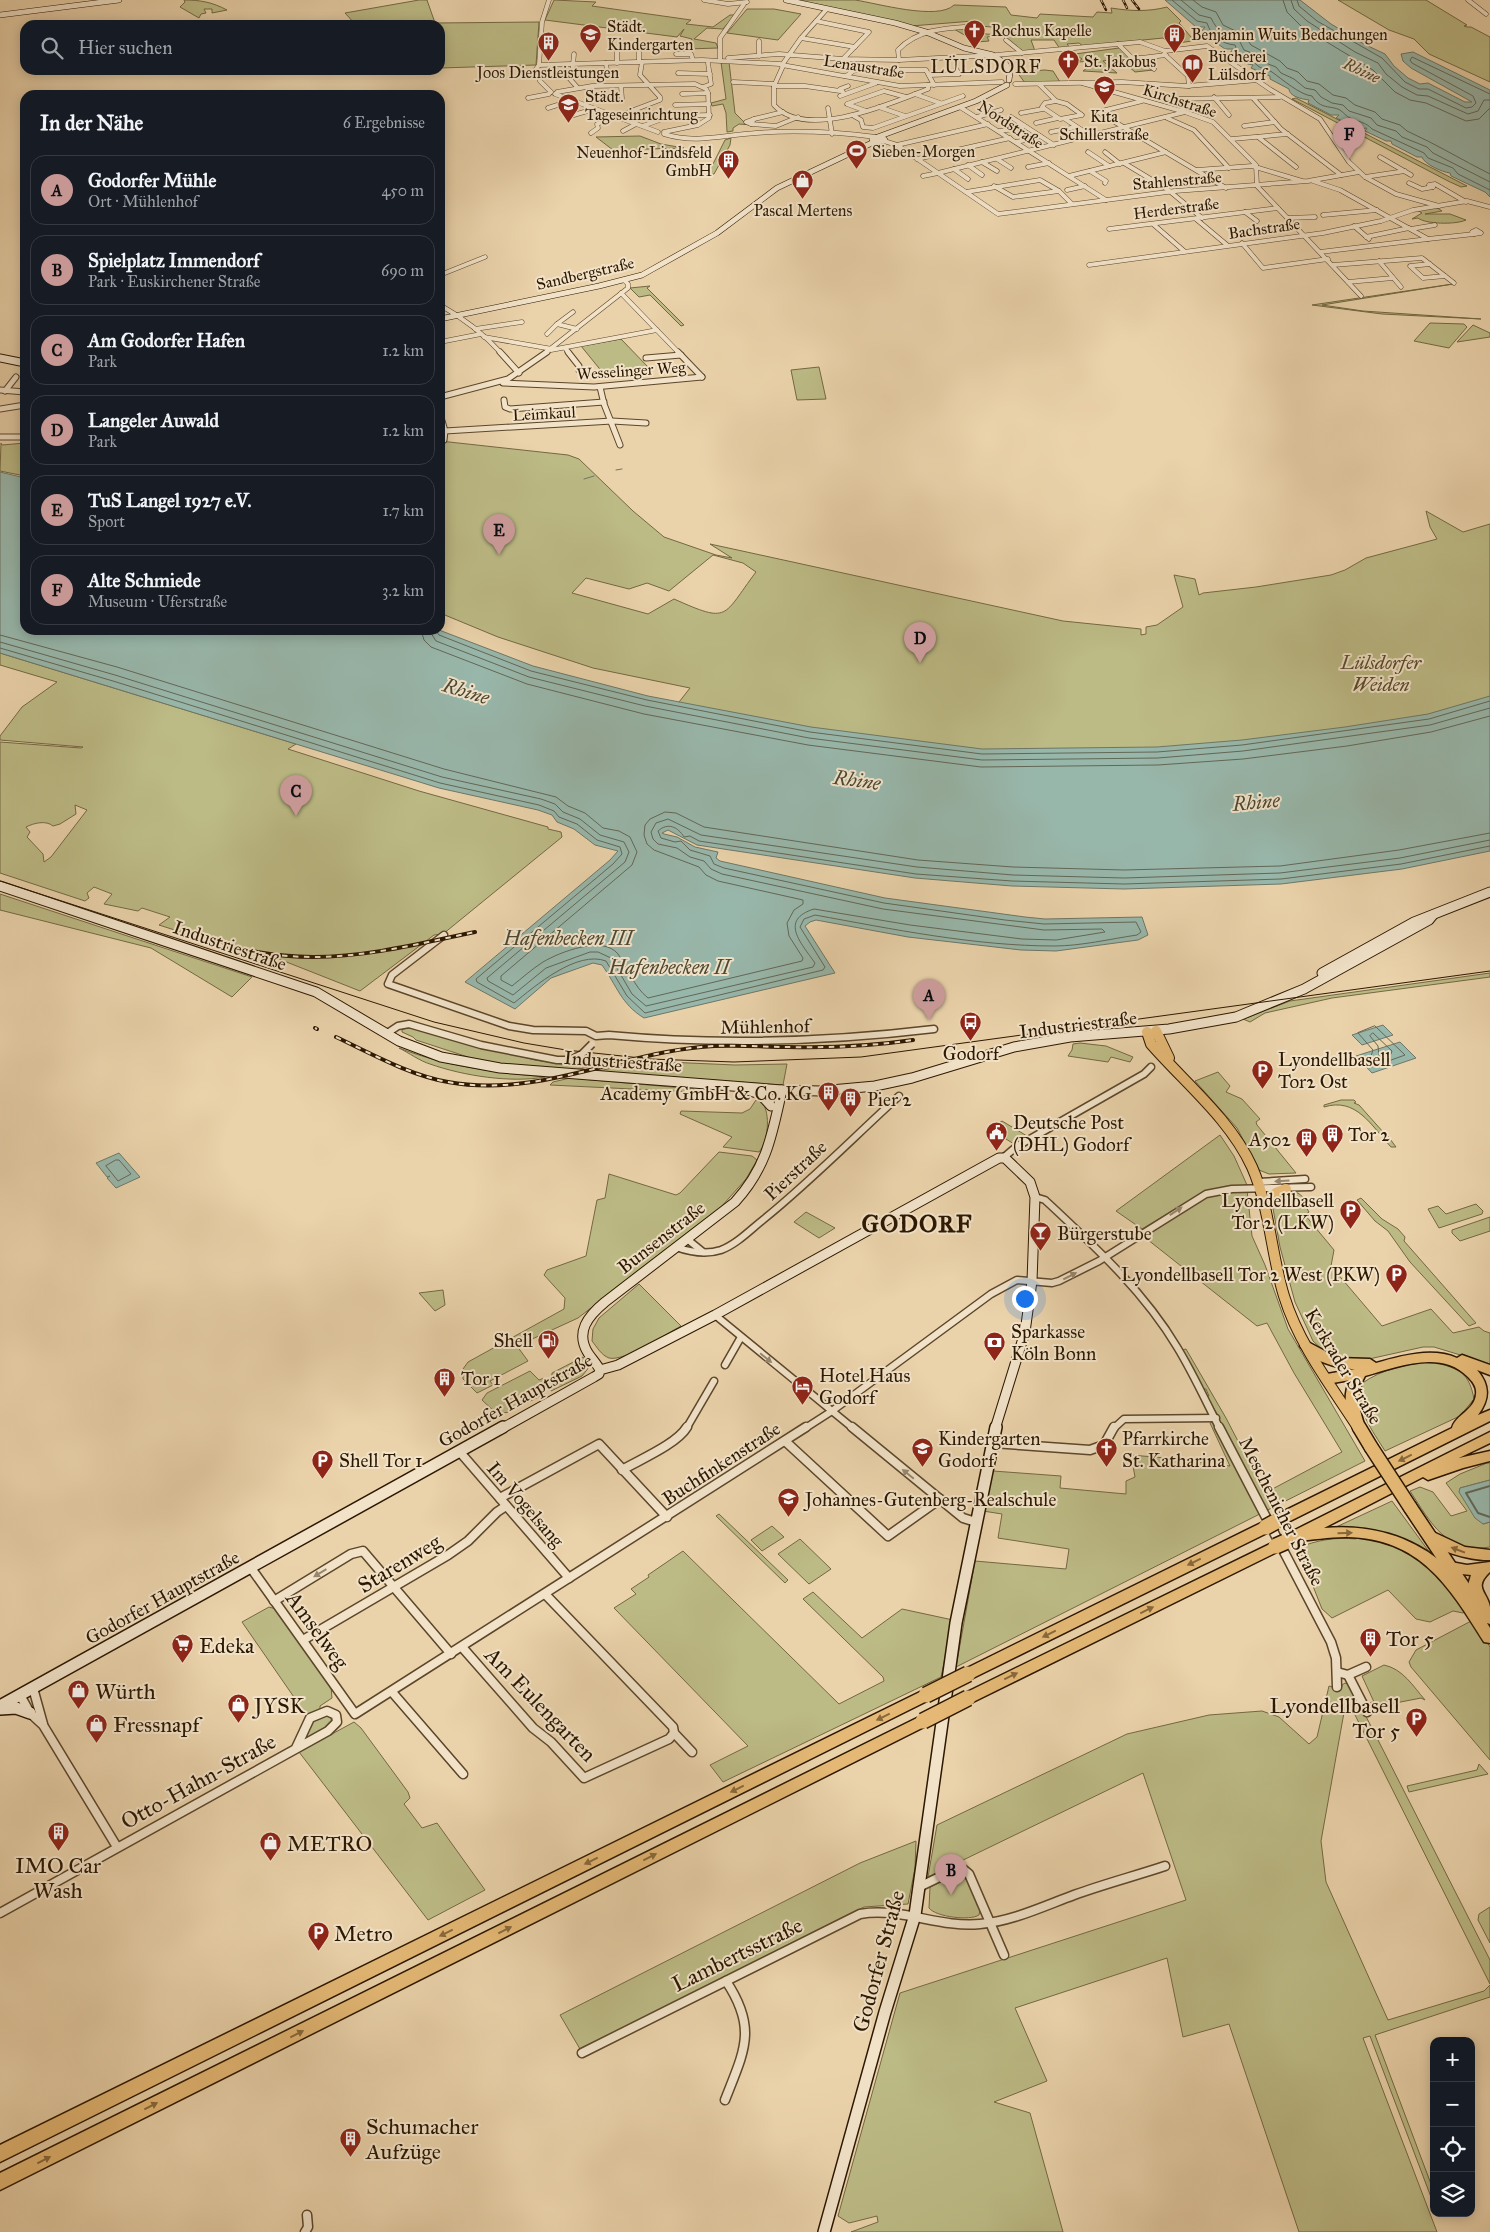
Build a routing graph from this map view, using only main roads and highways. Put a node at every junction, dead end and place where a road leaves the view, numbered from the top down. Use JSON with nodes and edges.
{"nodes":[{"id":1,"x":1121,"y":1033,"type":"road end"},
{"id":2,"x":1151,"y":1044,"type":"junction"},
{"id":3,"x":1176,"y":1070,"type":"junction"},
{"id":4,"x":1286,"y":1189,"type":"road end"},
{"id":5,"x":1264,"y":1204,"type":"junction"},
{"id":6,"x":1306,"y":1346,"type":"junction"},
{"id":7,"x":1370,"y":1364,"type":"junction"},
{"id":8,"x":1490,"y":1370,"type":"edge"},
{"id":9,"x":1359,"y":1375,"type":"junction"},
{"id":10,"x":1327,"y":1379,"type":"junction"},
{"id":11,"x":1490,"y":1415,"type":"edge"},
{"id":12,"x":1359,"y":1427,"type":"junction"},
{"id":13,"x":1448,"y":1436,"type":"junction"},
{"id":14,"x":1490,"y":1437,"type":"edge"},
{"id":15,"x":1490,"y":1456,"type":"edge"},
{"id":16,"x":1375,"y":1496,"type":"junction"},
{"id":17,"x":1429,"y":1535,"type":"junction"},
{"id":18,"x":1286,"y":1542,"type":"junction"},
{"id":19,"x":1489,"y":1562,"type":"edge"},
{"id":20,"x":1451,"y":1567,"type":"junction"},
{"id":21,"x":1468,"y":1594,"type":"junction"},
{"id":22,"x":1490,"y":1618,"type":"edge"},
{"id":23,"x":1490,"y":1626,"type":"edge"},
{"id":24,"x":1490,"y":1638,"type":"edge"},
{"id":25,"x":0,"y":2154,"type":"edge"},
{"id":26,"x":0,"y":2182,"type":"edge"}],
"edges":[{"from":1,"to":2,"type":"main road"},
{"from":2,"to":3,"type":"main road","name":"Kerkrader Straße"},
{"from":2,"to":3,"type":"main road","name":"Kerkrader Straße"},
{"from":3,"to":5,"type":"main road","name":"Kerkrader Straße"},
{"from":4,"to":5,"type":"main road"},
{"from":5,"to":6,"type":"main road","name":"Kerkrader Straße"},
{"from":6,"to":7,"type":"highway"},
{"from":6,"to":10,"type":"main road","name":"Kerkrader Straße"},
{"from":7,"to":8,"type":"highway"},
{"from":7,"to":10,"type":"highway"},
{"from":9,"to":10,"type":"highway"},
{"from":9,"to":12,"type":"highway"},
{"from":9,"to":13,"type":"highway"},
{"from":10,"to":12,"type":"main road","name":"Kerkrader Straße"},
{"from":11,"to":13,"type":"highway"},
{"from":12,"to":17,"type":"main road","name":"Kerkrader Straße","bridge":true},
{"from":13,"to":25,"type":"highway","one_way":true,"bridge":true},
{"from":14,"to":16,"type":"highway"},
{"from":15,"to":16,"type":"highway"},
{"from":16,"to":18,"type":"highway"},
{"from":19,"to":17,"type":"highway","one_way":true},
{"from":17,"to":20,"type":"main road","name":"Kerkrader Straße"},
{"from":18,"to":24,"type":"highway","one_way":true},
{"from":26,"to":18,"type":"highway","one_way":true,"bridge":true},
{"from":19,"to":20,"type":"highway"},
{"from":19,"to":22,"type":"highway"},
{"from":20,"to":21,"type":"main road","name":"Kerkrader Straße"},
{"from":21,"to":23,"type":"highway","name":"Kerkrader Straße"},
{"from":21,"to":24,"type":"highway","name":"Kerkrader Straße"}]}
